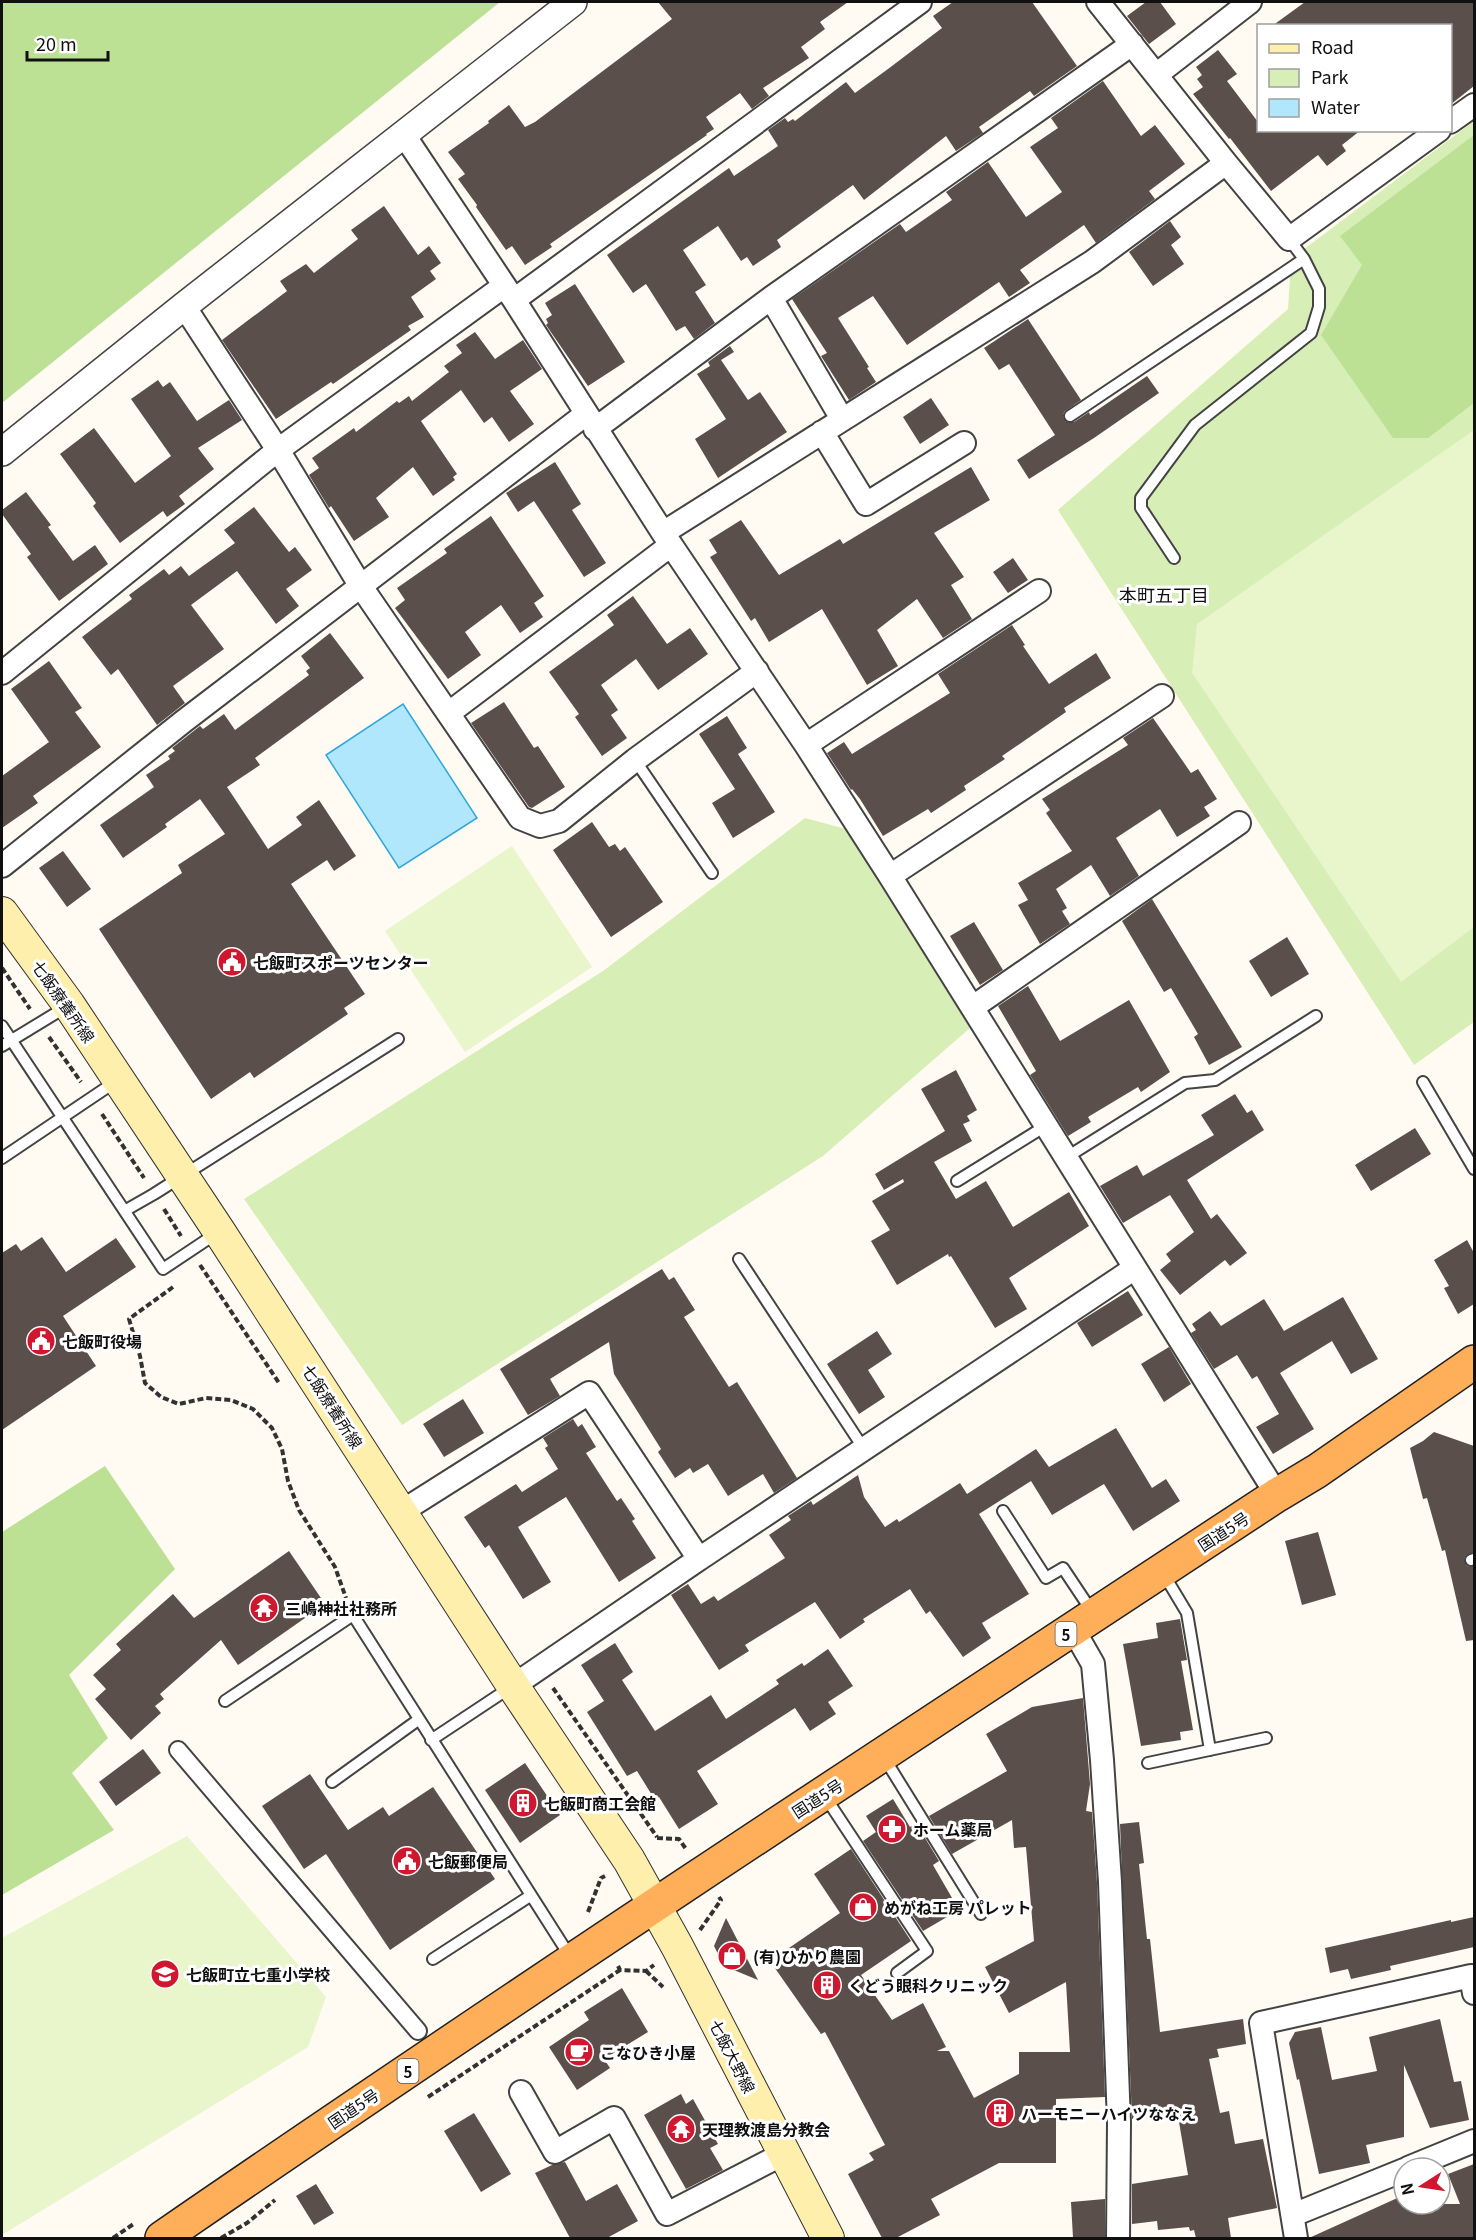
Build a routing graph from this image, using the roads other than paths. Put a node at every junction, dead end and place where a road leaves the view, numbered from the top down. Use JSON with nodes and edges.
{"nodes":[{"id":1,"x":573,"y":2,"type":"edge"},
{"id":2,"x":920,"y":2,"type":"edge"},
{"id":3,"x":1098,"y":2,"type":"edge"},
{"id":4,"x":1250,"y":2,"type":"edge"},
{"id":5,"x":1132,"y":44,"type":"junction"},
{"id":6,"x":1156,"y":75,"type":"junction"},
{"id":7,"x":1474,"y":105,"type":"edge"},
{"id":8,"x":1452,"y":121,"type":"edge"},
{"id":9,"x":1436,"y":132,"type":"edge"},
{"id":10,"x":404,"y":135,"type":"junction"},
{"id":11,"x":1226,"y":164,"type":"junction"},
{"id":12,"x":1288,"y":239,"type":"junction"},
{"id":13,"x":1304,"y":259,"type":"junction"},
{"id":14,"x":509,"y":293,"type":"junction"},
{"id":15,"x":771,"y":298,"type":"junction"},
{"id":16,"x":184,"y":306,"type":"junction"},
{"id":17,"x":1070,"y":416,"type":"dead end"},
{"id":18,"x":842,"y":419,"type":"junction"},
{"id":19,"x":591,"y":422,"type":"junction"},
{"id":20,"x":822,"y":432,"type":"junction"},
{"id":21,"x":964,"y":443,"type":"dead end"},
{"id":22,"x":278,"y":450,"type":"junction"},
{"id":23,"x":2,"y":452,"type":"edge"},
{"id":24,"x":667,"y":539,"type":"junction"},
{"id":25,"x":1174,"y":558,"type":"dead end"},
{"id":26,"x":360,"y":585,"type":"junction"},
{"id":27,"x":1039,"y":591,"type":"dead end"},
{"id":28,"x":756,"y":671,"type":"junction"},
{"id":29,"x":2,"y":673,"type":"edge"},
{"id":30,"x":1162,"y":696,"type":"dead end"},
{"id":31,"x":449,"y":713,"type":"junction"},
{"id":32,"x":806,"y":745,"type":"junction"},
{"id":33,"x":635,"y":760,"type":"junction"},
{"id":34,"x":1239,"y":823,"type":"dead end"},
{"id":35,"x":2,"y":866,"type":"edge"},
{"id":36,"x":712,"y":873,"type":"dead end"},
{"id":37,"x":890,"y":876,"type":"junction"},
{"id":38,"x":2,"y":914,"type":"edge"},
{"id":39,"x":69,"y":1005,"type":"junction"},
{"id":40,"x":973,"y":1006,"type":"junction"},
{"id":41,"x":1316,"y":1016,"type":"dead end"},
{"id":42,"x":2,"y":1026,"type":"edge"},
{"id":43,"x":398,"y":1039,"type":"dead end"},
{"id":44,"x":6,"y":1043,"type":"edge"},
{"id":45,"x":118,"y":1080,"type":"junction"},
{"id":46,"x":1423,"y":1082,"type":"dead end"},
{"id":47,"x":64,"y":1117,"type":"junction"},
{"id":48,"x":1047,"y":1125,"type":"junction"},
{"id":49,"x":1067,"y":1157,"type":"junction"},
{"id":50,"x":2,"y":1158,"type":"edge"},
{"id":51,"x":1474,"y":1169,"type":"edge"},
{"id":52,"x":183,"y":1176,"type":"junction"},
{"id":53,"x":957,"y":1181,"type":"dead end"},
{"id":54,"x":126,"y":1210,"type":"junction"},
{"id":55,"x":219,"y":1231,"type":"junction"},
{"id":56,"x":740,"y":1259,"type":"dead end"},
{"id":57,"x":1135,"y":1268,"type":"junction"},
{"id":58,"x":1474,"y":1362,"type":"edge"},
{"id":59,"x":864,"y":1449,"type":"junction"},
{"id":60,"x":1277,"y":1495,"type":"junction"},
{"id":61,"x":1003,"y":1511,"type":"dead end"},
{"id":62,"x":401,"y":1512,"type":"junction"},
{"id":63,"x":699,"y":1559,"type":"junction"},
{"id":64,"x":1162,"y":1570,"type":"junction"},
{"id":65,"x":1083,"y":1622,"type":"junction"},
{"id":66,"x":513,"y":1686,"type":"junction"},
{"id":67,"x":225,"y":1701,"type":"dead end"},
{"id":68,"x":418,"y":1720,"type":"junction"},
{"id":69,"x":1266,"y":1738,"type":"dead end"},
{"id":70,"x":431,"y":1740,"type":"junction"},
{"id":71,"x":178,"y":1750,"type":"dead end"},
{"id":72,"x":1210,"y":1750,"type":"junction"},
{"id":73,"x":882,"y":1755,"type":"junction"},
{"id":74,"x":1148,"y":1762,"type":"dead end"},
{"id":75,"x":332,"y":1782,"type":"dead end"},
{"id":76,"x":823,"y":1794,"type":"junction"},
{"id":77,"x":530,"y":1896,"type":"junction"},
{"id":78,"x":656,"y":1905,"type":"junction"},
{"id":79,"x":981,"y":1914,"type":"dead end"},
{"id":80,"x":433,"y":1959,"type":"dead end"},
{"id":81,"x":573,"y":1961,"type":"junction"},
{"id":82,"x":897,"y":1973,"type":"dead end"},
{"id":83,"x":1474,"y":1993,"type":"edge"},
{"id":84,"x":418,"y":2031,"type":"dead end"},
{"id":85,"x":521,"y":2092,"type":"dead end"},
{"id":86,"x":1474,"y":2141,"type":"edge"},
{"id":87,"x":783,"y":2154,"type":"junction"},
{"id":88,"x":1437,"y":2156,"type":"edge"},
{"id":89,"x":1392,"y":2175,"type":"edge"},
{"id":90,"x":1293,"y":2215,"type":"junction"},
{"id":91,"x":162,"y":2238,"type":"edge"},
{"id":92,"x":828,"y":2238,"type":"edge"},
{"id":93,"x":1118,"y":2238,"type":"edge"},
{"id":94,"x":1296,"y":2238,"type":"edge"}],
"edges":[{"from":1,"to":10,"type":"street"},
{"from":2,"to":14,"type":"street"},
{"from":3,"to":5,"type":"street"},
{"from":4,"to":6,"type":"street"},
{"from":5,"to":6,"type":"street"},
{"from":5,"to":15,"type":"street"},
{"from":6,"to":11,"type":"street"},
{"from":7,"to":8,"type":"street"},
{"from":9,"to":12,"type":"street"},
{"from":10,"to":14,"type":"street"},
{"from":10,"to":16,"type":"street"},
{"from":11,"to":12,"type":"street"},
{"from":11,"to":18,"type":"street"},
{"from":12,"to":13,"type":"lane"},
{"from":13,"to":17,"type":"lane"},
{"from":13,"to":25,"type":"lane"},
{"from":14,"to":19,"type":"street"},
{"from":14,"to":22,"type":"street"},
{"from":15,"to":18,"type":"street"},
{"from":15,"to":19,"type":"street"},
{"from":16,"to":22,"type":"street"},
{"from":16,"to":23,"type":"street"},
{"from":18,"to":20,"type":"street"},
{"from":19,"to":24,"type":"street"},
{"from":19,"to":26,"type":"street"},
{"from":20,"to":21,"type":"street"},
{"from":20,"to":24,"type":"street"},
{"from":22,"to":26,"type":"street"},
{"from":22,"to":29,"type":"street"},
{"from":24,"to":28,"type":"street"},
{"from":24,"to":31,"type":"street"},
{"from":26,"to":31,"type":"street"},
{"from":26,"to":35,"type":"street"},
{"from":27,"to":32,"type":"street"},
{"from":28,"to":32,"type":"street"},
{"from":28,"to":33,"type":"street"},
{"from":30,"to":37,"type":"street"},
{"from":31,"to":33,"type":"street"},
{"from":32,"to":37,"type":"street"},
{"from":33,"to":36,"type":"lane"},
{"from":34,"to":40,"type":"street"},
{"from":37,"to":40,"type":"street"},
{"from":38,"to":39,"type":"main road","name":"七飯療養所線"},
{"from":39,"to":44,"type":"lane"},
{"from":39,"to":45,"type":"main road","name":"七飯療養所線"},
{"from":40,"to":48,"type":"street"},
{"from":41,"to":49,"type":"lane"},
{"from":42,"to":44,"type":"lane"},
{"from":43,"to":52,"type":"lane"},
{"from":44,"to":47,"type":"lane"},
{"from":45,"to":47,"type":"lane"},
{"from":45,"to":52,"type":"main road","name":"七飯療養所線"},
{"from":46,"to":51,"type":"lane"},
{"from":47,"to":50,"type":"lane"},
{"from":47,"to":54,"type":"lane"},
{"from":48,"to":49,"type":"street"},
{"from":48,"to":53,"type":"lane"},
{"from":49,"to":57,"type":"street"},
{"from":52,"to":54,"type":"lane"},
{"from":52,"to":55,"type":"main road","name":"七飯療養所線"},
{"from":54,"to":55,"type":"lane"},
{"from":55,"to":62,"type":"main road","name":"七飯療養所線"},
{"from":56,"to":59,"type":"lane"},
{"from":57,"to":59,"type":"street"},
{"from":57,"to":60,"type":"street"},
{"from":58,"to":60,"type":"highway","name":"国道5号","number":"5"},
{"from":59,"to":63,"type":"street"},
{"from":60,"to":64,"type":"highway","name":"国道5号","number":"5"},
{"from":61,"to":65,"type":"lane"},
{"from":62,"to":63,"type":"street"},
{"from":62,"to":66,"type":"main road","name":"七飯療養所線"},
{"from":63,"to":66,"type":"street"},
{"from":64,"to":65,"type":"highway","name":"国道5号","number":"5"},
{"from":64,"to":72,"type":"lane"},
{"from":65,"to":73,"type":"highway","name":"国道5号","number":"5"},
{"from":65,"to":93,"type":"street"},
{"from":66,"to":70,"type":"lane"},
{"from":66,"to":78,"type":"main road","name":"七飯療養所線"},
{"from":67,"to":68,"type":"lane"},
{"from":68,"to":70,"type":"lane"},
{"from":68,"to":75,"type":"lane"},
{"from":69,"to":72,"type":"lane"},
{"from":70,"to":77,"type":"lane"},
{"from":71,"to":84,"type":"street"},
{"from":72,"to":74,"type":"lane"},
{"from":73,"to":76,"type":"highway","name":"国道5号","number":"5"},
{"from":73,"to":79,"type":"lane"},
{"from":76,"to":78,"type":"highway","name":"国道5号","number":"5"},
{"from":76,"to":82,"type":"lane"},
{"from":77,"to":80,"type":"lane"},
{"from":77,"to":81,"type":"lane"},
{"from":78,"to":81,"type":"highway","name":"国道5号","number":"5"},
{"from":78,"to":87,"type":"main road","name":"七飯大野線"},
{"from":81,"to":91,"type":"highway","name":"国道5号","number":"5"},
{"from":83,"to":90,"type":"street"},
{"from":85,"to":87,"type":"street"},
{"from":86,"to":88,"type":"street"},
{"from":87,"to":92,"type":"main road","name":"七飯大野線"},
{"from":89,"to":90,"type":"street"},
{"from":90,"to":94,"type":"street"}]}
